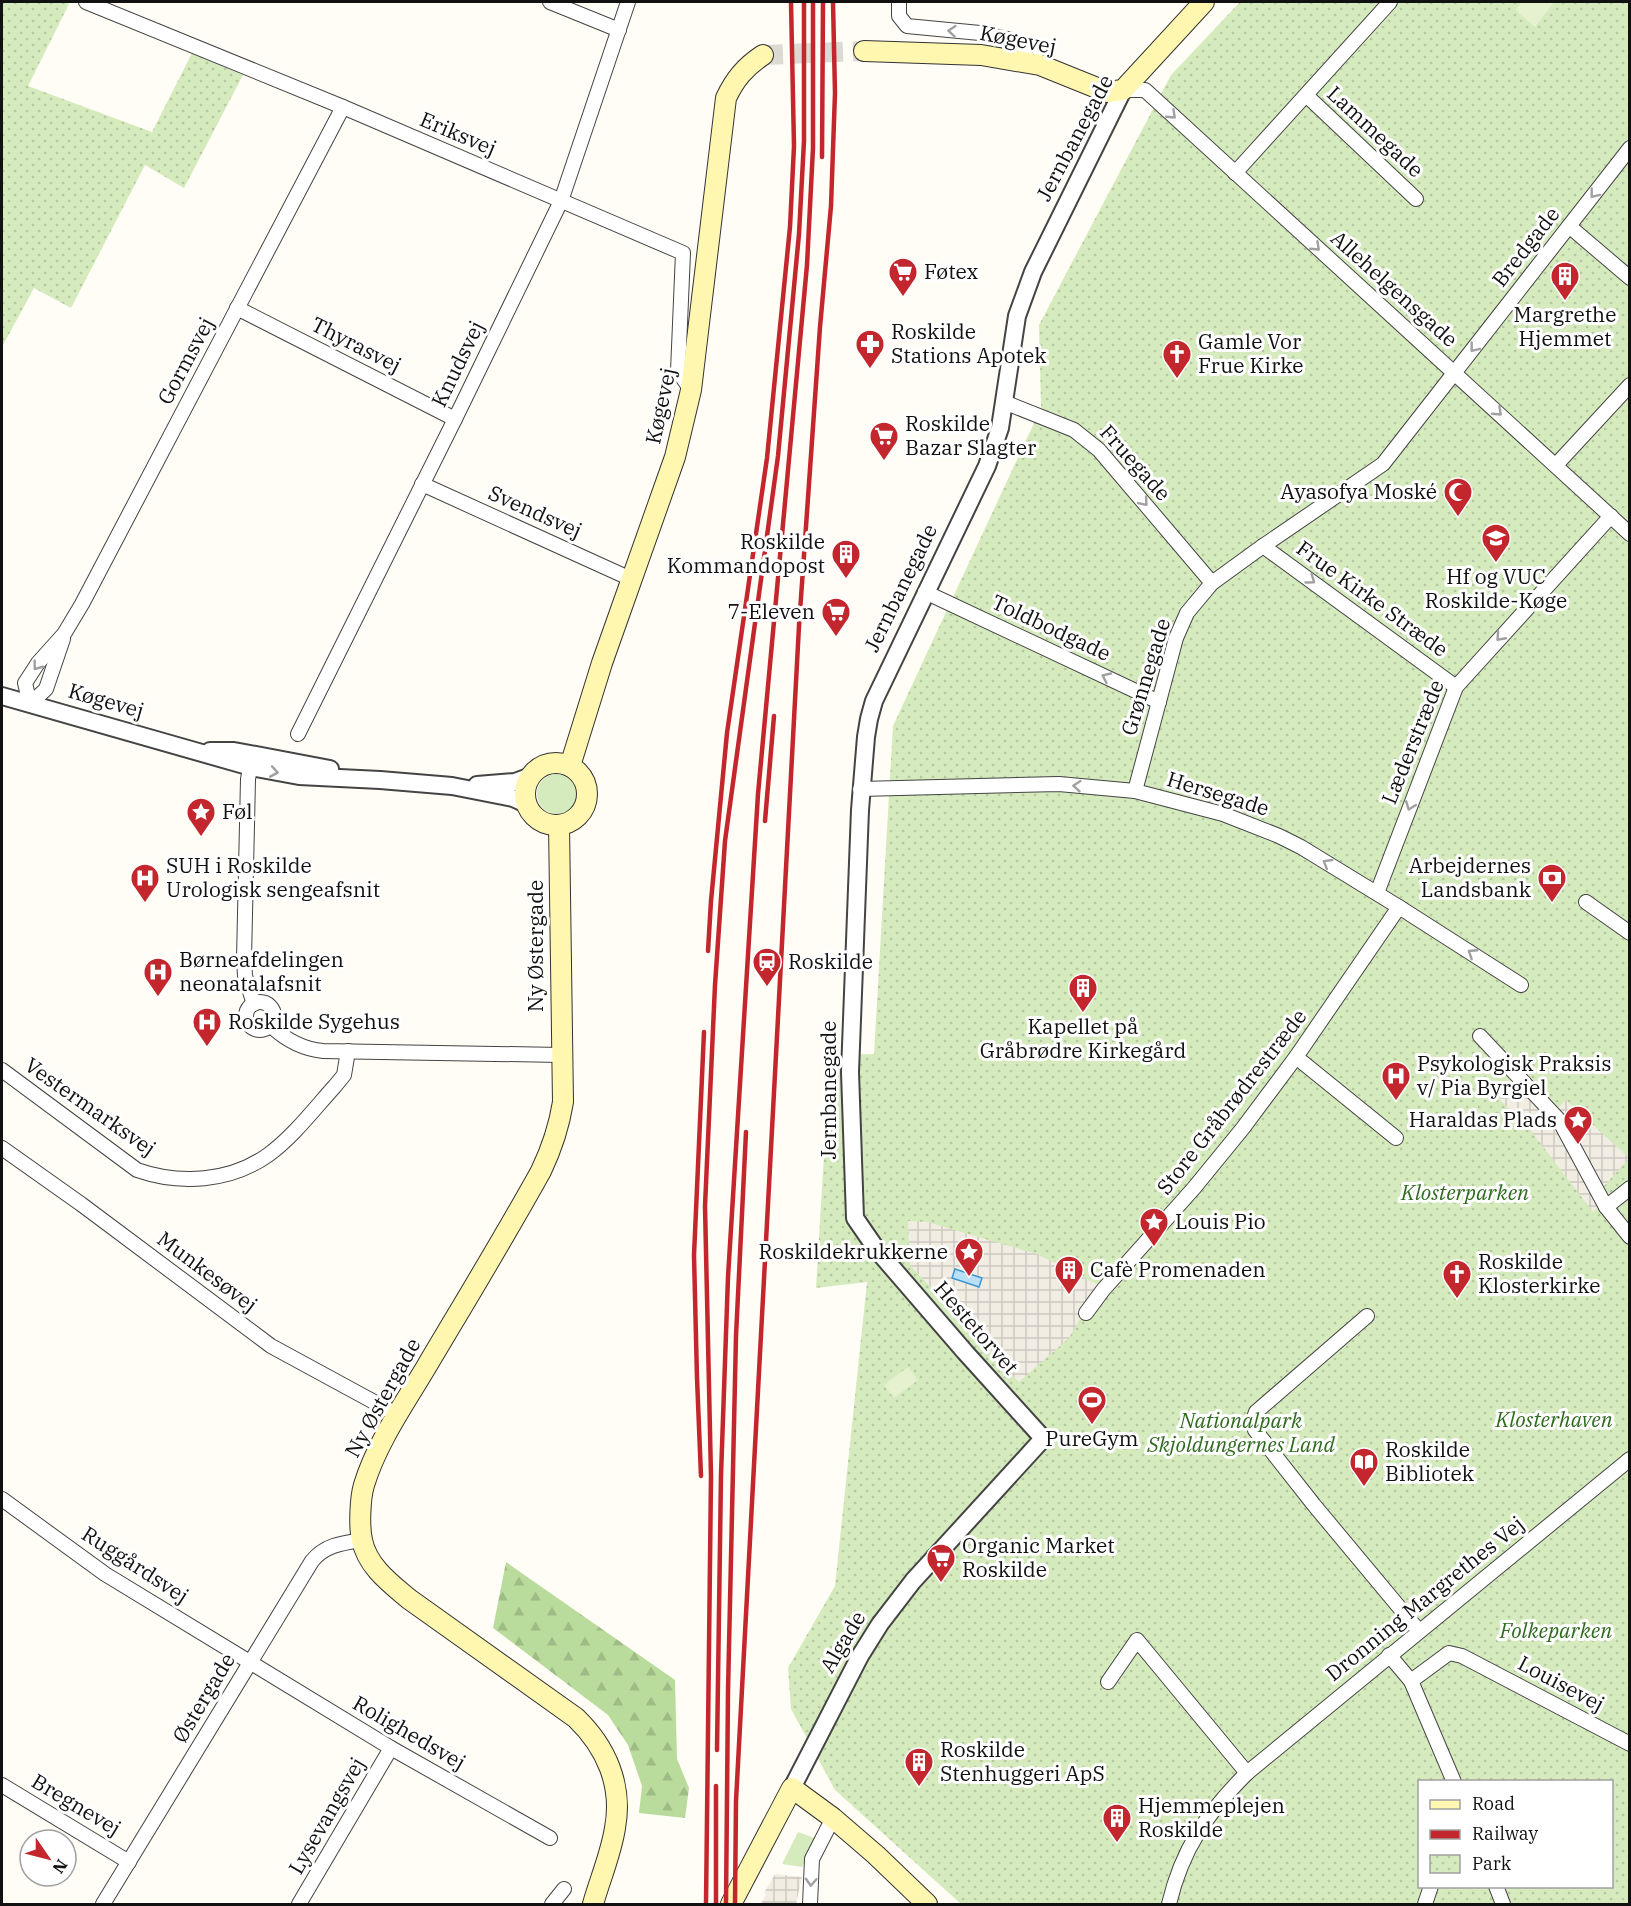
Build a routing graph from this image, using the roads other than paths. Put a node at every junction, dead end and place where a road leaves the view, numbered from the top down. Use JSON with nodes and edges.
{"nodes":[{"id":1,"x":86,"y":2,"type":"edge"},
{"id":2,"x":550,"y":2,"type":"edge"},
{"id":3,"x":628,"y":2,"type":"edge"},
{"id":4,"x":899,"y":2,"type":"edge"},
{"id":5,"x":1204,"y":2,"type":"edge"},
{"id":6,"x":1390,"y":2,"type":"edge"},
{"id":7,"x":619,"y":30,"type":"junction"},
{"id":8,"x":864,"y":51,"type":"tunnel mouth"},
{"id":9,"x":763,"y":55,"type":"tunnel mouth"},
{"id":10,"x":1040,"y":65,"type":"junction"},
{"id":11,"x":1123,"y":90,"type":"junction"},
{"id":12,"x":1306,"y":95,"type":"junction"},
{"id":13,"x":344,"y":107,"type":"junction"},
{"id":14,"x":1629,"y":148,"type":"edge"},
{"id":15,"x":1235,"y":173,"type":"junction"},
{"id":16,"x":1416,"y":199,"type":"dead end"},
{"id":17,"x":561,"y":201,"type":"junction"},
{"id":18,"x":1569,"y":226,"type":"junction"},
{"id":19,"x":1629,"y":278,"type":"edge"},
{"id":20,"x":237,"y":308,"type":"junction"},
{"id":21,"x":1455,"y":373,"type":"junction"},
{"id":22,"x":1629,"y":385,"type":"edge"},
{"id":23,"x":691,"y":390,"type":"junction"},
{"id":24,"x":1004,"y":402,"type":"junction"},
{"id":25,"x":455,"y":419,"type":"junction"},
{"id":26,"x":1556,"y":465,"type":"junction"},
{"id":27,"x":422,"y":484,"type":"junction"},
{"id":28,"x":1611,"y":516,"type":"junction"},
{"id":29,"x":1629,"y":534,"type":"edge"},
{"id":30,"x":1263,"y":546,"type":"junction"},
{"id":31,"x":631,"y":579,"type":"junction"},
{"id":32,"x":1212,"y":583,"type":"junction"},
{"id":33,"x":925,"y":592,"type":"junction"},
{"id":34,"x":64,"y":634,"type":"junction"},
{"id":35,"x":1456,"y":687,"type":"junction"},
{"id":36,"x":2,"y":696,"type":"edge"},
{"id":37,"x":1159,"y":702,"type":"junction"},
{"id":38,"x":30,"y":705,"type":"junction"},
{"id":39,"x":298,"y":734,"type":"dead end"},
{"id":40,"x":252,"y":761,"type":"junction"},
{"id":41,"x":570,"y":766,"type":"junction"},
{"id":42,"x":531,"y":776,"type":"junction"},
{"id":43,"x":452,"y":786,"type":"junction"},
{"id":44,"x":860,"y":789,"type":"junction"},
{"id":45,"x":1135,"y":791,"type":"junction"},
{"id":46,"x":528,"y":807,"type":"junction"},
{"id":47,"x":559,"y":825,"type":"junction"},
{"id":48,"x":1377,"y":893,"type":"junction"},
{"id":49,"x":1586,"y":902,"type":"dead end"},
{"id":50,"x":1400,"y":907,"type":"junction"},
{"id":51,"x":1629,"y":933,"type":"edge"},
{"id":52,"x":1521,"y":985,"type":"dead end"},
{"id":53,"x":254,"y":1004,"type":"junction"},
{"id":54,"x":271,"y":1026,"type":"junction"},
{"id":55,"x":1480,"y":1036,"type":"dead end"},
{"id":56,"x":348,"y":1051,"type":"junction"},
{"id":57,"x":561,"y":1055,"type":"junction"},
{"id":58,"x":1296,"y":1058,"type":"junction"},
{"id":59,"x":2,"y":1070,"type":"edge"},
{"id":60,"x":1396,"y":1138,"type":"dead end"},
{"id":61,"x":2,"y":1148,"type":"edge"},
{"id":62,"x":1629,"y":1188,"type":"edge"},
{"id":63,"x":1606,"y":1207,"type":"junction"},
{"id":64,"x":1629,"y":1238,"type":"edge"},
{"id":65,"x":877,"y":1250,"type":"joint"},
{"id":66,"x":1086,"y":1313,"type":"dead end"},
{"id":67,"x":1367,"y":1316,"type":"dead end"},
{"id":68,"x":398,"y":1414,"type":"junction"},
{"id":69,"x":1041,"y":1436,"type":"joint"},
{"id":70,"x":1629,"y":1459,"type":"edge"},
{"id":71,"x":2,"y":1499,"type":"edge"},
{"id":72,"x":362,"y":1540,"type":"junction"},
{"id":73,"x":1419,"y":1631,"type":"junction"},
{"id":74,"x":1389,"y":1655,"type":"junction"},
{"id":75,"x":250,"y":1661,"type":"junction"},
{"id":76,"x":1412,"y":1681,"type":"junction"},
{"id":77,"x":1108,"y":1682,"type":"dead end"},
{"id":78,"x":1629,"y":1744,"type":"edge"},
{"id":79,"x":391,"y":1748,"type":"junction"},
{"id":80,"x":1247,"y":1773,"type":"junction"},
{"id":81,"x":1453,"y":1780,"type":"edge"},
{"id":82,"x":2,"y":1785,"type":"edge"},
{"id":83,"x":792,"y":1788,"type":"junction"},
{"id":84,"x":833,"y":1818,"type":"junction"},
{"id":85,"x":549,"y":1838,"type":"dead end"},
{"id":86,"x":129,"y":1862,"type":"junction"},
{"id":87,"x":1431,"y":1888,"type":"edge"},
{"id":88,"x":1496,"y":1888,"type":"edge"},
{"id":89,"x":564,"y":1889,"type":"dead end"},
{"id":90,"x":103,"y":1905,"type":"edge"},
{"id":91,"x":299,"y":1905,"type":"edge"},
{"id":92,"x":552,"y":1905,"type":"edge"},
{"id":93,"x":593,"y":1905,"type":"edge"},
{"id":94,"x":731,"y":1905,"type":"edge"},
{"id":95,"x":810,"y":1905,"type":"edge"},
{"id":96,"x":927,"y":1905,"type":"edge"},
{"id":97,"x":1168,"y":1905,"type":"edge"},
{"id":98,"x":1425,"y":1905,"type":"edge"},
{"id":99,"x":1503,"y":1905,"type":"edge"}],
"edges":[{"from":1,"to":13,"type":"street","name":"Eriksvej"},
{"from":2,"to":7,"type":"street"},
{"from":3,"to":7,"type":"street","name":"Knudsvej"},
{"from":10,"to":4,"type":"street","one_way":true},
{"from":5,"to":11,"type":"main road","name":"Jernbanegade"},
{"from":6,"to":12,"type":"street","name":"Lammegade"},
{"from":7,"to":17,"type":"street","name":"Knudsvej"},
{"from":8,"to":10,"type":"main road","name":"Køgevej"},
{"from":9,"to":23,"type":"main road","name":"Køgevej"},
{"from":10,"to":11,"type":"main road","name":"Køgevej"},
{"from":11,"to":15,"type":"street","name":"Allehelgensgade","one_way":true},
{"from":11,"to":24,"type":"street","name":"Jernbanegade"},
{"from":12,"to":15,"type":"street","name":"Lammegade"},
{"from":12,"to":16,"type":"street","name":"Lammegade"},
{"from":13,"to":17,"type":"street","name":"Eriksvej"},
{"from":13,"to":20,"type":"street","name":"Gormsvej"},
{"from":14,"to":18,"type":"street","name":"Bredgade","one_way":true},
{"from":15,"to":21,"type":"street","name":"Allehelgensgade","one_way":true},
{"from":17,"to":23,"type":"street","name":"Eriksvej"},
{"from":17,"to":25,"type":"street","name":"Knudsvej"},
{"from":18,"to":19,"type":"street"},
{"from":18,"to":21,"type":"street","name":"Bredgade","one_way":true},
{"from":20,"to":25,"type":"street","name":"Thyrasvej"},
{"from":20,"to":34,"type":"street","name":"Gormsvej"},
{"from":21,"to":26,"type":"street","name":"Allehelgensgade","one_way":true},
{"from":21,"to":30,"type":"street","name":"Grønnegade"},
{"from":22,"to":26,"type":"street"},
{"from":23,"to":31,"type":"main road","name":"Køgevej"},
{"from":24,"to":32,"type":"street","name":"Fruegade","one_way":true},
{"from":24,"to":33,"type":"street","name":"Jernbanegade"},
{"from":25,"to":27,"type":"street","name":"Knudsvej"},
{"from":26,"to":28,"type":"street","name":"Allehelgensgade"},
{"from":27,"to":31,"type":"street","name":"Svendsvej"},
{"from":27,"to":39,"type":"street","name":"Knudsvej"},
{"from":28,"to":29,"type":"street","name":"Allehelgensgade"},
{"from":28,"to":35,"type":"street","name":"Læderstræde","one_way":true},
{"from":30,"to":32,"type":"street","name":"Grønnegade"},
{"from":30,"to":35,"type":"street","name":"Frue Kirke Stræde","one_way":true},
{"from":31,"to":41,"type":"main road","name":"Køgevej"},
{"from":32,"to":37,"type":"street","name":"Grønnegade"},
{"from":37,"to":33,"type":"street","name":"Toldbodgade","one_way":true},
{"from":33,"to":44,"type":"street","name":"Jernbanegade"},
{"from":34,"to":38,"type":"street","name":"Gormsvej"},
{"from":34,"to":38,"type":"street","name":"Gormsvej","one_way":true},
{"from":35,"to":48,"type":"street","name":"Læderstræde","one_way":true},
{"from":36,"to":38,"type":"street","name":"Køgevej"},
{"from":37,"to":45,"type":"street","name":"Grønnegade"},
{"from":38,"to":40,"type":"street","name":"Køgevej"},
{"from":40,"to":43,"type":"street","name":"Køgevej"},
{"from":40,"to":53,"type":"street"},
{"from":41,"to":42,"type":"main road"},
{"from":41,"to":47,"type":"main road"},
{"from":42,"to":43,"type":"street","name":"Køgevej"},
{"from":42,"to":46,"type":"main road"},
{"from":43,"to":46,"type":"street","name":"Køgevej"},
{"from":45,"to":44,"type":"street","name":"Hersegade","one_way":true},
{"from":44,"to":65,"type":"street","name":"Jernbanegade"},
{"from":48,"to":45,"type":"street","name":"Hersegade","one_way":true},
{"from":46,"to":47,"type":"main road"},
{"from":47,"to":57,"type":"main road","name":"Ny Østergade"},
{"from":48,"to":50,"type":"street","name":"Hersegade"},
{"from":49,"to":51,"type":"street"},
{"from":52,"to":50,"type":"street","name":"Hersegade","one_way":true},
{"from":50,"to":58,"type":"street","name":"Store Gråbrødrestræde"},
{"from":53,"to":54,"type":"street"},
{"from":53,"to":54,"type":"street"},
{"from":54,"to":56,"type":"street"},
{"from":55,"to":63,"type":"street"},
{"from":56,"to":57,"type":"street"},
{"from":56,"to":59,"type":"street","name":"Vestermarksvej"},
{"from":57,"to":68,"type":"main road","name":"Ny Østergade"},
{"from":58,"to":60,"type":"street"},
{"from":58,"to":66,"type":"street","name":"Store Gråbrødrestræde"},
{"from":61,"to":68,"type":"street","name":"Munkesøvej"},
{"from":62,"to":63,"type":"street"},
{"from":63,"to":64,"type":"street"},
{"from":65,"to":69,"type":"street","name":"Hestetorvet"},
{"from":67,"to":73,"type":"street"},
{"from":68,"to":72,"type":"main road","name":"Ny Østergade"},
{"from":69,"to":83,"type":"street","name":"Algade"},
{"from":70,"to":73,"type":"street","name":"Dronning Margrethes Vej"},
{"from":71,"to":75,"type":"street","name":"Ruggårdsvej"},
{"from":72,"to":75,"type":"street","name":"Østergade"},
{"from":72,"to":93,"type":"main road","name":"Ny Østergade"},
{"from":73,"to":74,"type":"street","name":"Dronning Margrethes Vej"},
{"from":74,"to":76,"type":"street"},
{"from":74,"to":80,"type":"street","name":"Dronning Margrethes Vej"},
{"from":75,"to":79,"type":"street","name":"Rolighedsvej"},
{"from":75,"to":86,"type":"street","name":"Østergade"},
{"from":76,"to":78,"type":"street","name":"Louisevej"},
{"from":76,"to":81,"type":"street"},
{"from":77,"to":80,"type":"street"},
{"from":79,"to":85,"type":"street","name":"Rolighedsvej"},
{"from":79,"to":91,"type":"street","name":"Lysevangsvej"},
{"from":80,"to":97,"type":"street","name":"Dronning Margrethes Vej"},
{"from":82,"to":86,"type":"street","name":"Bregnevej"},
{"from":83,"to":84,"type":"main road"},
{"from":83,"to":94,"type":"main road","name":"Algade"},
{"from":84,"to":95,"type":"street","one_way":true},
{"from":84,"to":96,"type":"main road"},
{"from":86,"to":90,"type":"street","name":"Østergade"},
{"from":87,"to":98,"type":"street"},
{"from":88,"to":99,"type":"street"},
{"from":89,"to":92,"type":"street"}]}
